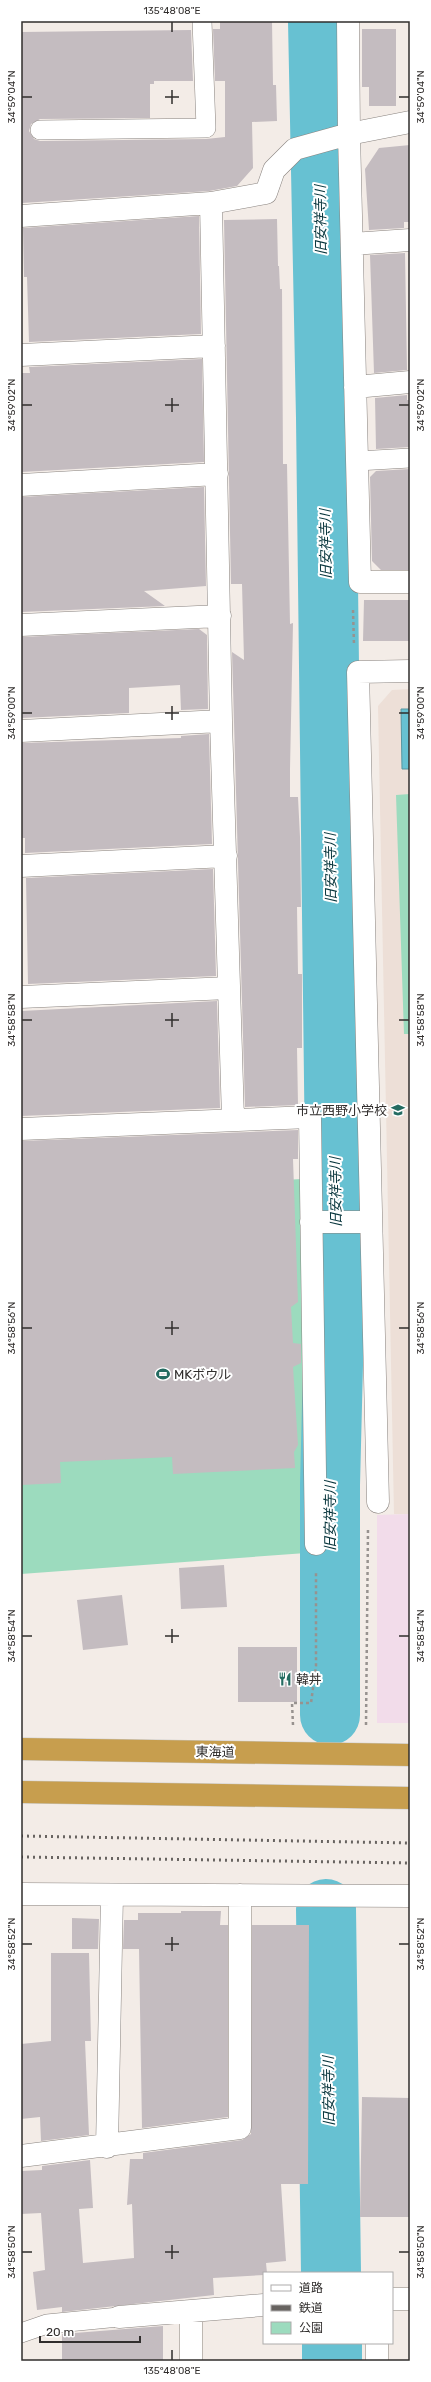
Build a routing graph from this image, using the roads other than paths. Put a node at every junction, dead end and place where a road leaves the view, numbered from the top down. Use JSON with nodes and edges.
{"nodes":[{"id":1,"x":202,"y":21,"type":"edge"},
{"id":2,"x":348,"y":21,"type":"edge"},
{"id":3,"x":410,"y":122,"type":"edge"},
{"id":4,"x":40,"y":130,"type":"dead end"},
{"id":5,"x":349,"y":134,"type":"junction"},
{"id":6,"x":211,"y":204,"type":"junction"},
{"id":7,"x":21,"y":216,"type":"edge"},
{"id":8,"x":410,"y":240,"type":"edge"},
{"id":9,"x":352,"y":244,"type":"junction"},
{"id":10,"x":214,"y":346,"type":"junction"},
{"id":11,"x":21,"y":355,"type":"edge"},
{"id":12,"x":410,"y":382,"type":"edge"},
{"id":13,"x":355,"y":387,"type":"junction"},
{"id":14,"x":410,"y":458,"type":"edge"},
{"id":15,"x":357,"y":461,"type":"junction"},
{"id":16,"x":217,"y":474,"type":"junction"},
{"id":17,"x":21,"y":485,"type":"edge"},
{"id":18,"x":410,"y":582,"type":"edge"},
{"id":19,"x":220,"y":616,"type":"junction"},
{"id":20,"x":21,"y":625,"type":"edge"},
{"id":21,"x":410,"y":671,"type":"edge"},
{"id":22,"x":221,"y":721,"type":"junction"},
{"id":23,"x":21,"y":731,"type":"edge"},
{"id":24,"x":226,"y":856,"type":"junction"},
{"id":25,"x":21,"y":866,"type":"edge"},
{"id":26,"x":229,"y":988,"type":"junction"},
{"id":27,"x":21,"y":997,"type":"edge"},
{"id":28,"x":232,"y":1119,"type":"junction"},
{"id":29,"x":21,"y":1128,"type":"edge"},
{"id":30,"x":311,"y":1222,"type":"junction"},
{"id":31,"x":371,"y":1222,"type":"junction"},
{"id":32,"x":378,"y":1502,"type":"road end"},
{"id":33,"x":316,"y":1544,"type":"road end"},
{"id":34,"x":21,"y":1749,"type":"edge"},
{"id":35,"x":410,"y":1755,"type":"edge"},
{"id":36,"x":21,"y":1792,"type":"edge"},
{"id":37,"x":410,"y":1798,"type":"edge"},
{"id":38,"x":21,"y":1894,"type":"edge"},
{"id":39,"x":112,"y":1895,"type":"junction"},
{"id":40,"x":240,"y":1895,"type":"junction"},
{"id":41,"x":410,"y":1896,"type":"edge"},
{"id":42,"x":107,"y":2147,"type":"junction"},
{"id":43,"x":21,"y":2156,"type":"edge"},
{"id":44,"x":393,"y":2299,"type":"edge"},
{"id":45,"x":410,"y":2299,"type":"edge"},
{"id":46,"x":263,"y":2305,"type":"edge"},
{"id":47,"x":191,"y":2311,"type":"junction"},
{"id":48,"x":119,"y":2317,"type":"joint"},
{"id":49,"x":21,"y":2333,"type":"edge"},
{"id":50,"x":376,"y":2344,"type":"edge"},
{"id":51,"x":191,"y":2361,"type":"edge"},
{"id":52,"x":376,"y":2361,"type":"edge"}],
"edges":[{"from":1,"to":4,"type":"lane"},
{"from":2,"to":5,"type":"street"},
{"from":3,"to":5,"type":"street"},
{"from":5,"to":6,"type":"street"},
{"from":5,"to":9,"type":"street"},
{"from":6,"to":7,"type":"street"},
{"from":6,"to":10,"type":"street"},
{"from":8,"to":9,"type":"street"},
{"from":9,"to":13,"type":"street"},
{"from":10,"to":11,"type":"street"},
{"from":10,"to":16,"type":"street"},
{"from":12,"to":13,"type":"street"},
{"from":13,"to":15,"type":"street"},
{"from":14,"to":15,"type":"lane"},
{"from":15,"to":18,"type":"street"},
{"from":16,"to":17,"type":"street"},
{"from":16,"to":19,"type":"street"},
{"from":19,"to":20,"type":"street"},
{"from":19,"to":22,"type":"street"},
{"from":21,"to":31,"type":"street"},
{"from":22,"to":23,"type":"street"},
{"from":22,"to":24,"type":"street"},
{"from":24,"to":25,"type":"street"},
{"from":24,"to":26,"type":"street"},
{"from":26,"to":27,"type":"street"},
{"from":26,"to":28,"type":"street"},
{"from":28,"to":29,"type":"street"},
{"from":28,"to":30,"type":"street"},
{"from":30,"to":31,"type":"street"},
{"from":30,"to":33,"type":"street"},
{"from":31,"to":32,"type":"street"},
{"from":34,"to":35,"type":"highway","name":"東海道"},
{"from":36,"to":37,"type":"highway"},
{"from":38,"to":39,"type":"street"},
{"from":39,"to":40,"type":"street"},
{"from":39,"to":42,"type":"street"},
{"from":40,"to":41,"type":"street"},
{"from":40,"to":42,"type":"street"},
{"from":42,"to":43,"type":"street"},
{"from":44,"to":45,"type":"street"},
{"from":46,"to":47,"type":"street"},
{"from":47,"to":48,"type":"street"},
{"from":47,"to":51,"type":"street"},
{"from":48,"to":49,"type":"lane"},
{"from":50,"to":52,"type":"street"}]}
